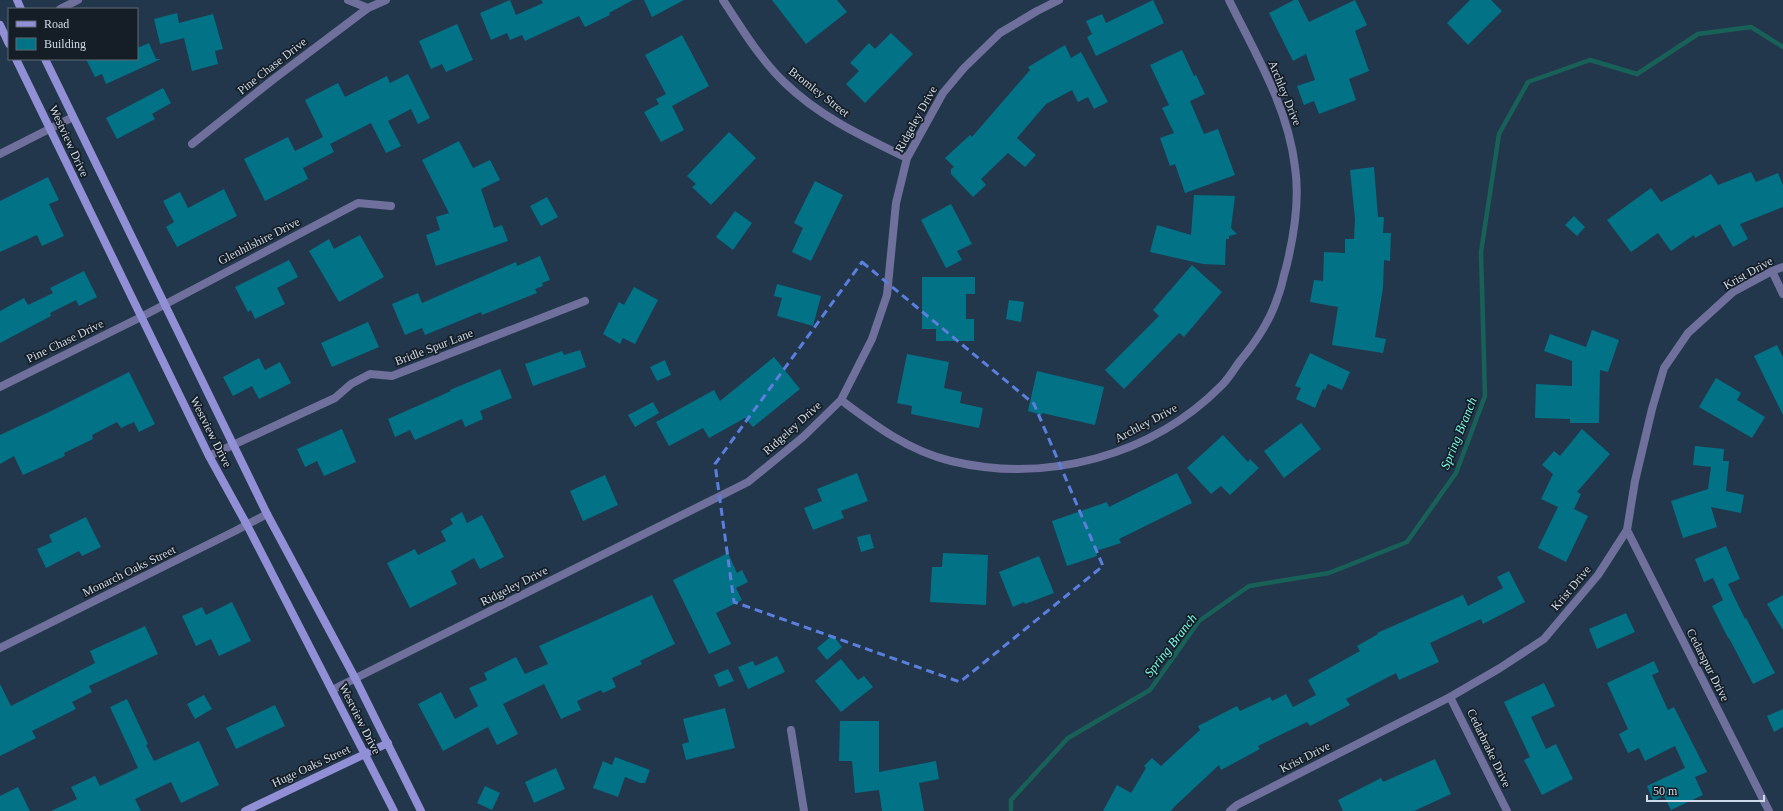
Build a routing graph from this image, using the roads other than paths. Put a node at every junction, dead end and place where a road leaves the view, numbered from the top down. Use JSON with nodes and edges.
{"nodes":[{"id":1,"x":78,"y":0,"type":"edge"},
{"id":2,"x":348,"y":0,"type":"edge"},
{"id":3,"x":386,"y":0,"type":"edge"},
{"id":4,"x":724,"y":0,"type":"edge"},
{"id":5,"x":1059,"y":0,"type":"edge"},
{"id":6,"x":1229,"y":0,"type":"edge"},
{"id":7,"x":62,"y":8,"type":"edge"},
{"id":8,"x":368,"y":8,"type":"junction"},
{"id":9,"x":0,"y":25,"type":"edge"},
{"id":10,"x":7,"y":34,"type":"edge"},
{"id":11,"x":16,"y":60,"type":"edge"},
{"id":12,"x":45,"y":60,"type":"edge"},
{"id":13,"x":72,"y":117,"type":"junction"},
{"id":14,"x":51,"y":130,"type":"junction"},
{"id":15,"x":192,"y":144,"type":"dead end"},
{"id":16,"x":0,"y":154,"type":"edge"},
{"id":17,"x":907,"y":158,"type":"junction"},
{"id":18,"x":391,"y":206,"type":"dead end"},
{"id":19,"x":1783,"y":267,"type":"edge"},
{"id":20,"x":1772,"y":271,"type":"junction"},
{"id":21,"x":1783,"y":294,"type":"edge"},
{"id":22,"x":585,"y":301,"type":"dead end"},
{"id":23,"x":164,"y":304,"type":"junction"},
{"id":24,"x":141,"y":317,"type":"junction"},
{"id":25,"x":0,"y":387,"type":"edge"},
{"id":26,"x":841,"y":400,"type":"junction"},
{"id":27,"x":233,"y":446,"type":"junction"},
{"id":28,"x":209,"y":456,"type":"junction"},
{"id":29,"x":267,"y":514,"type":"junction"},
{"id":30,"x":248,"y":525,"type":"junction"},
{"id":31,"x":1627,"y":530,"type":"junction"},
{"id":32,"x":0,"y":648,"type":"edge"},
{"id":33,"x":355,"y":678,"type":"junction"},
{"id":34,"x":332,"y":690,"type":"junction"},
{"id":35,"x":1450,"y":697,"type":"junction"},
{"id":36,"x":791,"y":730,"type":"dead end"},
{"id":37,"x":388,"y":743,"type":"junction"},
{"id":38,"x":365,"y":754,"type":"junction"},
{"id":39,"x":1238,"y":808,"type":"edge"},
{"id":40,"x":245,"y":811,"type":"edge"},
{"id":41,"x":394,"y":811,"type":"edge"},
{"id":42,"x":421,"y":811,"type":"edge"},
{"id":43,"x":804,"y":811,"type":"edge"},
{"id":44,"x":1230,"y":811,"type":"edge"},
{"id":45,"x":1507,"y":811,"type":"edge"},
{"id":46,"x":1769,"y":811,"type":"edge"}],
"edges":[{"from":1,"to":7,"type":"street"},
{"from":2,"to":8,"type":"street"},
{"from":3,"to":8,"type":"street","name":"Pine Chase Drive"},
{"from":4,"to":17,"type":"street","name":"Bromley Street"},
{"from":5,"to":17,"type":"street","name":"Ridgeley Drive"},
{"from":6,"to":26,"type":"street","name":"Archley Drive"},
{"from":8,"to":15,"type":"street","name":"Pine Chase Drive"},
{"from":9,"to":10,"type":"main road"},
{"from":11,"to":14,"type":"main road","name":"Westview Drive"},
{"from":12,"to":13,"type":"main road","name":"Westview Drive"},
{"from":13,"to":14,"type":"street"},
{"from":13,"to":23,"type":"main road","name":"Westview Drive"},
{"from":14,"to":16,"type":"street"},
{"from":14,"to":24,"type":"main road","name":"Westview Drive"},
{"from":17,"to":26,"type":"street","name":"Ridgeley Drive"},
{"from":18,"to":23,"type":"street","name":"Glenhilshire Drive"},
{"from":19,"to":20,"type":"street","name":"Krist Drive"},
{"from":20,"to":21,"type":"street"},
{"from":20,"to":31,"type":"street","name":"Krist Drive"},
{"from":22,"to":27,"type":"street","name":"Bridle Spur Lane"},
{"from":23,"to":24,"type":"street","name":"Glenhilshire Drive"},
{"from":23,"to":27,"type":"main road","name":"Westview Drive"},
{"from":24,"to":25,"type":"street","name":"Pine Chase Drive"},
{"from":24,"to":28,"type":"main road","name":"Westview Drive"},
{"from":26,"to":33,"type":"street","name":"Ridgeley Drive"},
{"from":27,"to":28,"type":"street","name":"Bridle Spur Lane"},
{"from":27,"to":29,"type":"main road","name":"Westview Drive"},
{"from":28,"to":30,"type":"main road","name":"Westview Drive"},
{"from":29,"to":30,"type":"street","name":"Monarch Oaks Street"},
{"from":29,"to":33,"type":"main road","name":"Westview Drive"},
{"from":30,"to":32,"type":"street","name":"Monarch Oaks Street"},
{"from":30,"to":34,"type":"main road","name":"Westview Drive"},
{"from":31,"to":35,"type":"street","name":"Krist Drive"},
{"from":31,"to":46,"type":"street","name":"Cedarspur Drive"},
{"from":33,"to":34,"type":"street","name":"Ridgeley Drive"},
{"from":33,"to":37,"type":"main road","name":"Westview Drive"},
{"from":34,"to":38,"type":"main road","name":"Westview Drive"},
{"from":35,"to":39,"type":"street","name":"Krist Drive"},
{"from":35,"to":45,"type":"street","name":"Cedarbrake Drive"},
{"from":36,"to":43,"type":"street"},
{"from":37,"to":38,"type":"main road","name":"Huge Oaks Street"},
{"from":37,"to":42,"type":"main road","name":"Westview Drive"},
{"from":38,"to":40,"type":"main road","name":"Huge Oaks Street"},
{"from":38,"to":41,"type":"main road","name":"Westview Drive"},
{"from":39,"to":44,"type":"street","name":"Krist Drive"}]}
